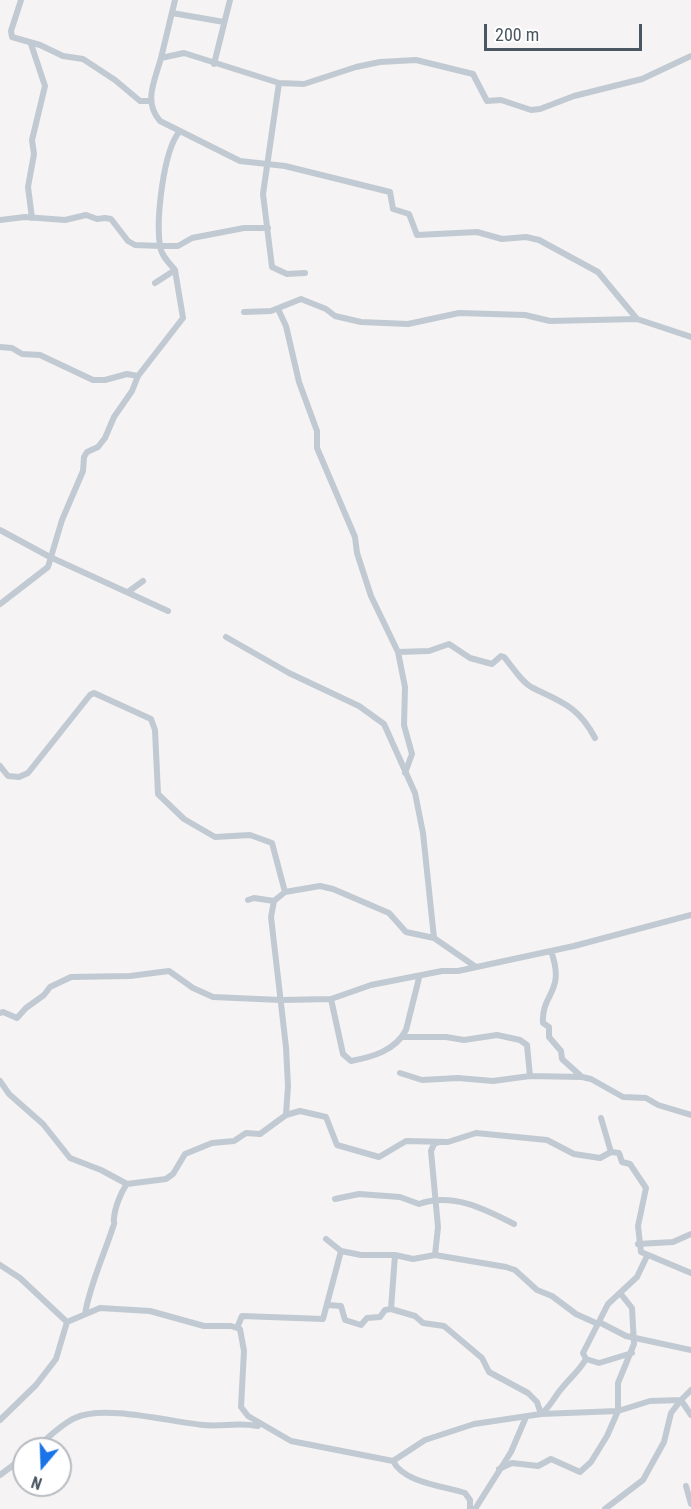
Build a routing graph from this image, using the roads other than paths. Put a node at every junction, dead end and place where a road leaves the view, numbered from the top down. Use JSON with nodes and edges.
{"nodes":[{"id":1,"x":21,"y":0,"type":"edge"},
{"id":2,"x":175,"y":0,"type":"edge"},
{"id":3,"x":230,"y":0,"type":"edge"},
{"id":4,"x":172,"y":13,"type":"junction"},
{"id":5,"x":224,"y":22,"type":"junction"},
{"id":6,"x":32,"y":44,"type":"junction"},
{"id":7,"x":691,"y":56,"type":"edge"},
{"id":8,"x":161,"y":58,"type":"junction"},
{"id":9,"x":214,"y":64,"type":"junction"},
{"id":10,"x":279,"y":82,"type":"junction"},
{"id":11,"x":149,"y":101,"type":"junction"},
{"id":12,"x":180,"y":131,"type":"junction"},
{"id":13,"x":268,"y":165,"type":"junction"},
{"id":14,"x":32,"y":218,"type":"junction"},
{"id":15,"x":0,"y":220,"type":"edge"},
{"id":16,"x":267,"y":228,"type":"junction"},
{"id":17,"x":160,"y":246,"type":"junction"},
{"id":18,"x":175,"y":270,"type":"junction"},
{"id":19,"x":305,"y":273,"type":"dead end"},
{"id":20,"x":155,"y":283,"type":"dead end"},
{"id":21,"x":278,"y":309,"type":"junction"},
{"id":22,"x":244,"y":312,"type":"dead end"},
{"id":23,"x":638,"y":319,"type":"junction"},
{"id":24,"x":691,"y":337,"type":"edge"},
{"id":25,"x":0,"y":347,"type":"edge"},
{"id":26,"x":138,"y":376,"type":"junction"},
{"id":27,"x":0,"y":530,"type":"edge"},
{"id":28,"x":50,"y":557,"type":"junction"},
{"id":29,"x":143,"y":581,"type":"dead end"},
{"id":30,"x":128,"y":592,"type":"junction"},
{"id":31,"x":0,"y":604,"type":"edge"},
{"id":32,"x":168,"y":611,"type":"dead end"},
{"id":33,"x":226,"y":637,"type":"dead end"},
{"id":34,"x":398,"y":652,"type":"junction"},
{"id":35,"x":595,"y":738,"type":"dead end"},
{"id":36,"x":0,"y":766,"type":"edge"},
{"id":37,"x":405,"y":773,"type":"junction"},
{"id":38,"x":285,"y":892,"type":"junction"},
{"id":39,"x":248,"y":900,"type":"dead end"},
{"id":40,"x":274,"y":901,"type":"junction"},
{"id":41,"x":691,"y":915,"type":"edge"},
{"id":42,"x":434,"y":938,"type":"junction"},
{"id":43,"x":551,"y":951,"type":"junction"},
{"id":44,"x":476,"y":967,"type":"junction"},
{"id":45,"x":419,"y":978,"type":"junction"},
{"id":46,"x":331,"y":999,"type":"junction"},
{"id":47,"x":281,"y":1000,"type":"junction"},
{"id":48,"x":0,"y":1013,"type":"edge"},
{"id":49,"x":402,"y":1037,"type":"junction"},
{"id":50,"x":400,"y":1073,"type":"dead end"},
{"id":51,"x":530,"y":1076,"type":"junction"},
{"id":52,"x":582,"y":1077,"type":"junction"},
{"id":53,"x":0,"y":1081,"type":"edge"},
{"id":54,"x":286,"y":1115,"type":"junction"},
{"id":55,"x":691,"y":1115,"type":"edge"},
{"id":56,"x":601,"y":1118,"type":"dead end"},
{"id":57,"x":439,"y":1142,"type":"junction"},
{"id":58,"x":610,"y":1152,"type":"junction"},
{"id":59,"x":127,"y":1184,"type":"junction"},
{"id":60,"x":335,"y":1199,"type":"dead end"},
{"id":61,"x":435,"y":1201,"type":"junction"},
{"id":62,"x":514,"y":1224,"type":"dead end"},
{"id":63,"x":691,"y":1234,"type":"edge"},
{"id":64,"x":326,"y":1239,"type":"dead end"},
{"id":65,"x":638,"y":1244,"type":"junction"},
{"id":66,"x":340,"y":1251,"type":"junction"},
{"id":67,"x":395,"y":1255,"type":"junction"},
{"id":68,"x":435,"y":1255,"type":"junction"},
{"id":69,"x":647,"y":1256,"type":"junction"},
{"id":70,"x":0,"y":1265,"type":"edge"},
{"id":71,"x":691,"y":1273,"type":"edge"},
{"id":72,"x":620,"y":1293,"type":"junction"},
{"id":73,"x":328,"y":1305,"type":"junction"},
{"id":74,"x":391,"y":1309,"type":"junction"},
{"id":75,"x":85,"y":1314,"type":"junction"},
{"id":76,"x":67,"y":1322,"type":"junction"},
{"id":77,"x":598,"y":1323,"type":"junction"},
{"id":78,"x":237,"y":1328,"type":"junction"},
{"id":79,"x":634,"y":1338,"type":"junction"},
{"id":80,"x":691,"y":1350,"type":"edge"},
{"id":81,"x":632,"y":1353,"type":"junction"},
{"id":82,"x":586,"y":1359,"type":"junction"},
{"id":83,"x":691,"y":1390,"type":"edge"},
{"id":84,"x":681,"y":1400,"type":"junction"},
{"id":85,"x":618,"y":1411,"type":"junction"},
{"id":86,"x":541,"y":1414,"type":"junction"},
{"id":87,"x":691,"y":1415,"type":"edge"},
{"id":88,"x":526,"y":1418,"type":"junction"},
{"id":89,"x":0,"y":1420,"type":"edge"},
{"id":90,"x":268,"y":1428,"type":"junction"},
{"id":91,"x":50,"y":1437,"type":"edge"},
{"id":92,"x":393,"y":1461,"type":"junction"},
{"id":93,"x":499,"y":1469,"type":"junction"},
{"id":94,"x":686,"y":1486,"type":"dead end"},
{"id":95,"x":690,"y":1495,"type":"edge"},
{"id":96,"x":691,"y":1504,"type":"edge"},
{"id":97,"x":470,"y":1509,"type":"edge"},
{"id":98,"x":475,"y":1509,"type":"edge"},
{"id":99,"x":605,"y":1509,"type":"edge"}],
"edges":[{"from":1,"to":6,"type":"street"},
{"from":2,"to":4,"type":"street"},
{"from":3,"to":5,"type":"street"},
{"from":4,"to":5,"type":"street"},
{"from":4,"to":8,"type":"street"},
{"from":5,"to":9,"type":"street"},
{"from":6,"to":11,"type":"street"},
{"from":6,"to":14,"type":"street"},
{"from":7,"to":10,"type":"street"},
{"from":8,"to":9,"type":"street"},
{"from":8,"to":11,"type":"street"},
{"from":9,"to":10,"type":"street"},
{"from":10,"to":13,"type":"street"},
{"from":11,"to":12,"type":"street"},
{"from":12,"to":13,"type":"street"},
{"from":12,"to":17,"type":"street"},
{"from":13,"to":16,"type":"street"},
{"from":13,"to":23,"type":"street"},
{"from":14,"to":15,"type":"street"},
{"from":14,"to":17,"type":"street"},
{"from":16,"to":17,"type":"street"},
{"from":16,"to":19,"type":"street"},
{"from":17,"to":18,"type":"street"},
{"from":18,"to":20,"type":"street"},
{"from":18,"to":26,"type":"street"},
{"from":21,"to":22,"type":"street"},
{"from":21,"to":23,"type":"street"},
{"from":21,"to":34,"type":"street"},
{"from":23,"to":24,"type":"street"},
{"from":25,"to":26,"type":"street"},
{"from":26,"to":28,"type":"street"},
{"from":27,"to":28,"type":"street"},
{"from":28,"to":30,"type":"street"},
{"from":28,"to":31,"type":"street"},
{"from":29,"to":30,"type":"street"},
{"from":30,"to":32,"type":"street"},
{"from":33,"to":37,"type":"street"},
{"from":34,"to":35,"type":"street"},
{"from":34,"to":37,"type":"street"},
{"from":36,"to":38,"type":"street"},
{"from":37,"to":42,"type":"street"},
{"from":38,"to":40,"type":"street"},
{"from":38,"to":42,"type":"street"},
{"from":39,"to":40,"type":"street"},
{"from":40,"to":47,"type":"street"},
{"from":41,"to":43,"type":"street"},
{"from":42,"to":44,"type":"street"},
{"from":43,"to":44,"type":"street"},
{"from":43,"to":52,"type":"street"},
{"from":44,"to":45,"type":"street"},
{"from":45,"to":46,"type":"street"},
{"from":45,"to":49,"type":"street"},
{"from":46,"to":47,"type":"street"},
{"from":46,"to":49,"type":"street"},
{"from":47,"to":48,"type":"street"},
{"from":47,"to":54,"type":"street"},
{"from":49,"to":51,"type":"street"},
{"from":50,"to":51,"type":"street"},
{"from":51,"to":52,"type":"street"},
{"from":52,"to":55,"type":"street"},
{"from":53,"to":59,"type":"street"},
{"from":54,"to":57,"type":"street"},
{"from":54,"to":59,"type":"street"},
{"from":56,"to":58,"type":"street"},
{"from":57,"to":58,"type":"street"},
{"from":57,"to":61,"type":"street"},
{"from":58,"to":65,"type":"street"},
{"from":59,"to":75,"type":"street"},
{"from":60,"to":61,"type":"street"},
{"from":61,"to":62,"type":"street"},
{"from":61,"to":68,"type":"street"},
{"from":63,"to":65,"type":"street"},
{"from":64,"to":66,"type":"street"},
{"from":65,"to":69,"type":"street"},
{"from":66,"to":67,"type":"street"},
{"from":66,"to":73,"type":"street"},
{"from":67,"to":68,"type":"street"},
{"from":67,"to":74,"type":"street"},
{"from":68,"to":77,"type":"street"},
{"from":69,"to":71,"type":"street"},
{"from":69,"to":72,"type":"street"},
{"from":70,"to":76,"type":"street"},
{"from":72,"to":77,"type":"street"},
{"from":72,"to":79,"type":"street"},
{"from":73,"to":74,"type":"street"},
{"from":73,"to":78,"type":"street"},
{"from":74,"to":86,"type":"street"},
{"from":75,"to":76,"type":"street"},
{"from":75,"to":78,"type":"street"},
{"from":76,"to":89,"type":"street"},
{"from":77,"to":79,"type":"street"},
{"from":77,"to":82,"type":"street"},
{"from":78,"to":90,"type":"street"},
{"from":79,"to":80,"type":"street"},
{"from":79,"to":81,"type":"street"},
{"from":81,"to":82,"type":"street"},
{"from":81,"to":85,"type":"street"},
{"from":82,"to":86,"type":"street"},
{"from":83,"to":84,"type":"street"},
{"from":84,"to":85,"type":"street"},
{"from":84,"to":87,"type":"street"},
{"from":84,"to":99,"type":"street"},
{"from":85,"to":86,"type":"street"},
{"from":85,"to":93,"type":"street"},
{"from":86,"to":88,"type":"street"},
{"from":88,"to":92,"type":"street"},
{"from":88,"to":93,"type":"street"},
{"from":90,"to":91,"type":"street"},
{"from":90,"to":92,"type":"street"},
{"from":92,"to":97,"type":"street"},
{"from":93,"to":98,"type":"street"},
{"from":94,"to":95,"type":"street"},
{"from":95,"to":96,"type":"street"}]}
